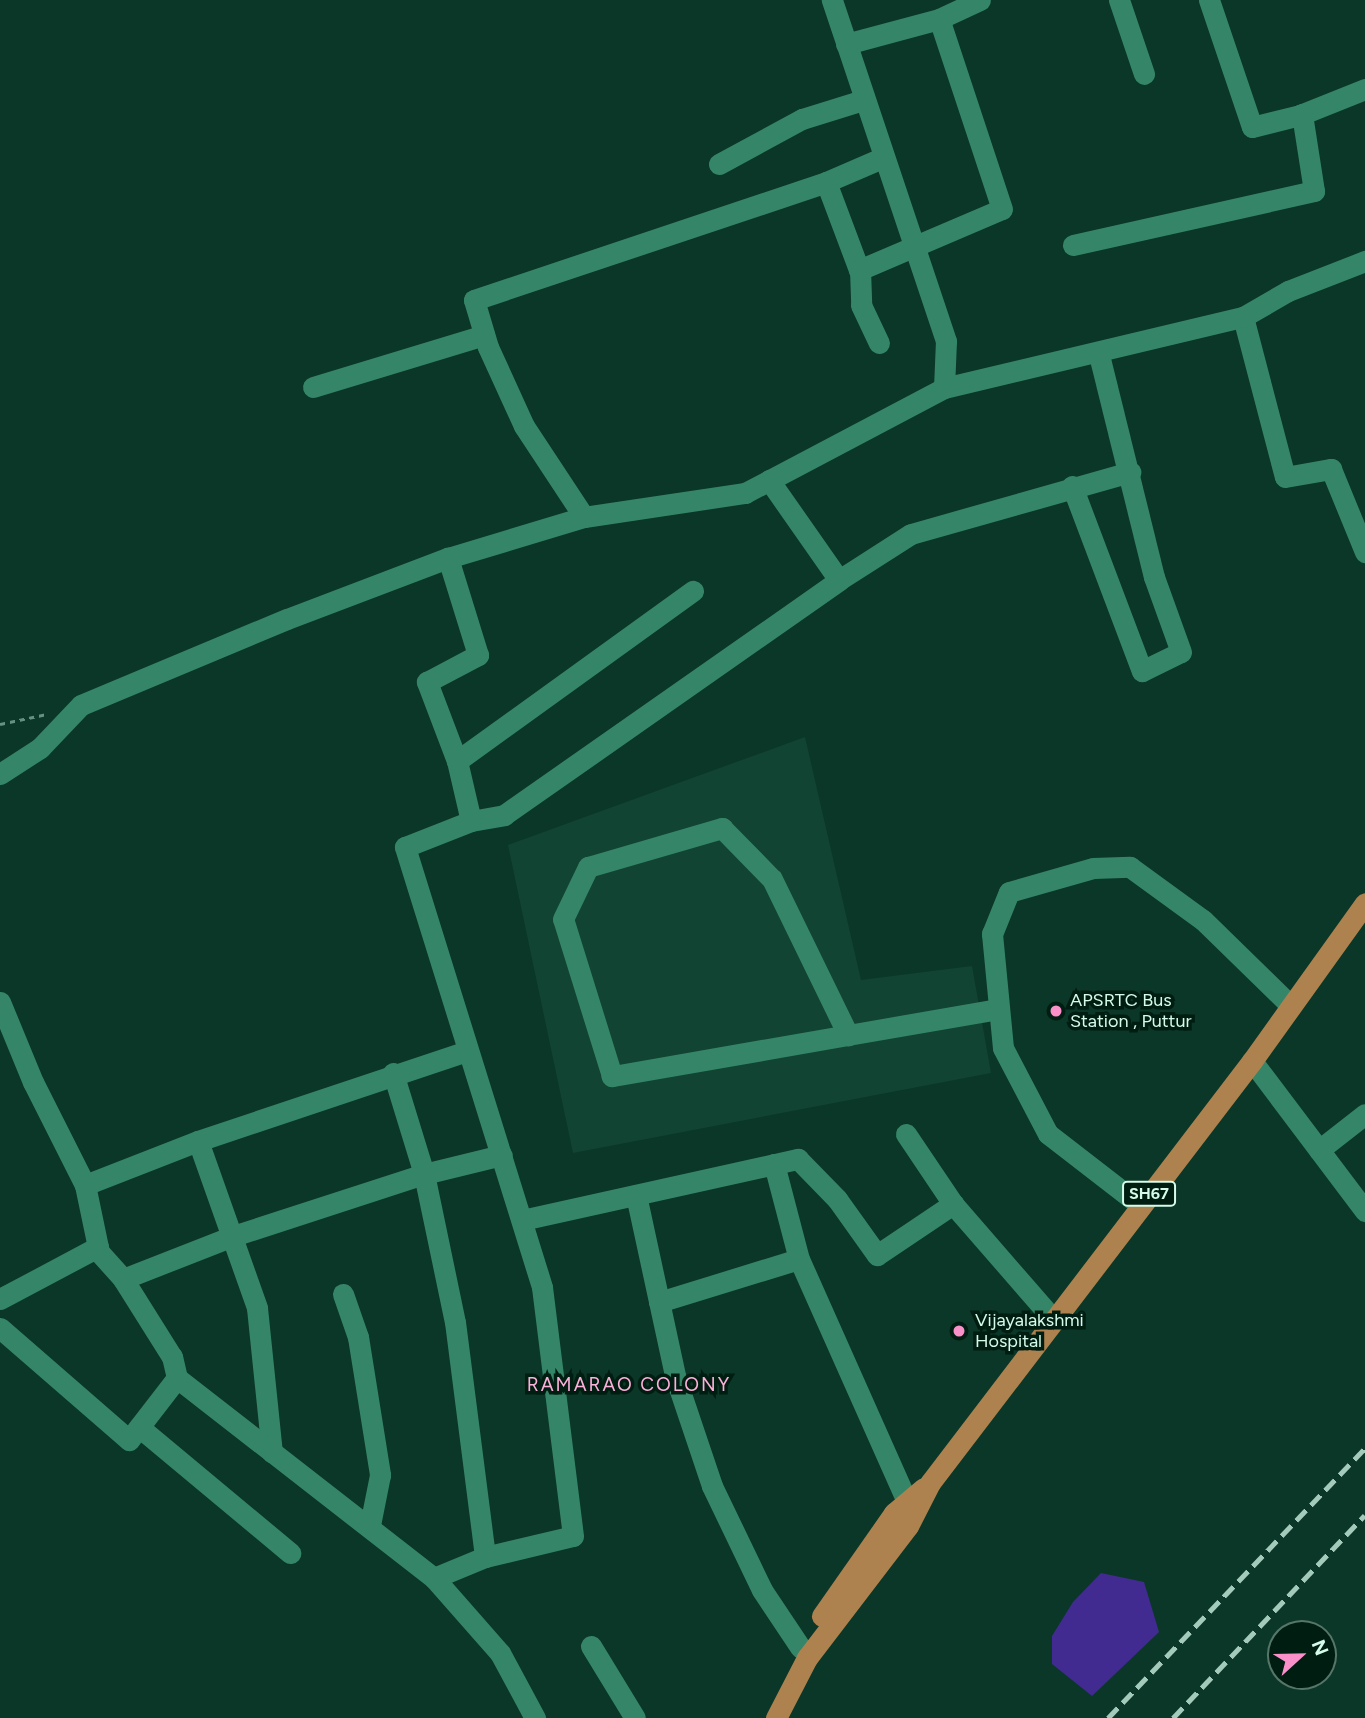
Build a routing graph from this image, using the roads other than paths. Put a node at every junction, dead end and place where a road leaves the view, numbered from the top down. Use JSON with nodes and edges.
{"nodes":[{"id":1,"x":832,"y":0,"type":"edge"},
{"id":2,"x":980,"y":0,"type":"edge"},
{"id":3,"x":1119,"y":0,"type":"edge"},
{"id":4,"x":1209,"y":0,"type":"edge"},
{"id":5,"x":939,"y":19,"type":"junction"},
{"id":6,"x":846,"y":44,"type":"junction"},
{"id":7,"x":1144,"y":74,"type":"dead end"},
{"id":8,"x":1365,"y":89,"type":"edge"},
{"id":9,"x":863,"y":100,"type":"junction"},
{"id":10,"x":1302,"y":114,"type":"junction"},
{"id":11,"x":882,"y":158,"type":"junction"},
{"id":12,"x":719,"y":164,"type":"dead end"},
{"id":13,"x":826,"y":182,"type":"junction"},
{"id":14,"x":1073,"y":245,"type":"dead end"},
{"id":15,"x":914,"y":248,"type":"junction"},
{"id":16,"x":1365,"y":261,"type":"edge"},
{"id":17,"x":860,"y":270,"type":"junction"},
{"id":18,"x":1243,"y":317,"type":"junction"},
{"id":19,"x":484,"y":335,"type":"junction"},
{"id":20,"x":879,"y":343,"type":"dead end"},
{"id":21,"x":1099,"y":355,"type":"junction"},
{"id":22,"x":313,"y":387,"type":"dead end"},
{"id":23,"x":944,"y":388,"type":"junction"},
{"id":24,"x":1130,"y":472,"type":"junction"},
{"id":25,"x":769,"y":480,"type":"junction"},
{"id":26,"x":1072,"y":486,"type":"junction"},
{"id":27,"x":584,"y":517,"type":"junction"},
{"id":28,"x":1365,"y":552,"type":"edge"},
{"id":29,"x":448,"y":558,"type":"junction"},
{"id":30,"x":839,"y":580,"type":"junction"},
{"id":31,"x":693,"y":591,"type":"dead end"},
{"id":32,"x":457,"y":761,"type":"junction"},
{"id":33,"x":0,"y":774,"type":"edge"},
{"id":34,"x":471,"y":821,"type":"junction"},
{"id":35,"x":1365,"y":903,"type":"edge"},
{"id":36,"x":0,"y":1002,"type":"edge"},
{"id":37,"x":1291,"y":1006,"type":"junction"},
{"id":38,"x":999,"y":1009,"type":"junction"},
{"id":39,"x":848,"y":1035,"type":"junction"},
{"id":40,"x":467,"y":1051,"type":"junction"},
{"id":41,"x":1252,"y":1061,"type":"junction"},
{"id":42,"x":393,"y":1073,"type":"junction"},
{"id":43,"x":1365,"y":1114,"type":"edge"},
{"id":44,"x":906,"y":1134,"type":"dead end"},
{"id":45,"x":198,"y":1141,"type":"junction"},
{"id":46,"x":1318,"y":1150,"type":"junction"},
{"id":47,"x":502,"y":1155,"type":"junction"},
{"id":48,"x":774,"y":1164,"type":"junction"},
{"id":49,"x":424,"y":1174,"type":"junction"},
{"id":50,"x":85,"y":1185,"type":"junction"},
{"id":51,"x":636,"y":1195,"type":"junction"},
{"id":52,"x":953,"y":1204,"type":"junction"},
{"id":53,"x":1140,"y":1205,"type":"junction"},
{"id":54,"x":1365,"y":1211,"type":"edge"},
{"id":55,"x":522,"y":1220,"type":"junction"},
{"id":56,"x":233,"y":1236,"type":"junction"},
{"id":57,"x":98,"y":1247,"type":"junction"},
{"id":58,"x":799,"y":1259,"type":"junction"},
{"id":59,"x":123,"y":1279,"type":"junction"},
{"id":60,"x":343,"y":1294,"type":"dead end"},
{"id":61,"x":0,"y":1299,"type":"edge"},
{"id":62,"x":659,"y":1302,"type":"junction"},
{"id":63,"x":1052,"y":1318,"type":"junction"},
{"id":64,"x":0,"y":1328,"type":"edge"},
{"id":65,"x":177,"y":1378,"type":"junction"},
{"id":66,"x":139,"y":1427,"type":"junction"},
{"id":67,"x":272,"y":1452,"type":"junction"},
{"id":68,"x":930,"y":1483,"type":"junction"},
{"id":69,"x":907,"y":1502,"type":"junction"},
{"id":70,"x":370,"y":1525,"type":"junction"},
{"id":71,"x":290,"y":1553,"type":"dead end"},
{"id":72,"x":485,"y":1557,"type":"junction"},
{"id":73,"x":434,"y":1578,"type":"junction"},
{"id":74,"x":591,"y":1646,"type":"dead end"},
{"id":75,"x":800,"y":1647,"type":"junction"},
{"id":76,"x":535,"y":1718,"type":"edge"},
{"id":77,"x":635,"y":1718,"type":"edge"},
{"id":78,"x":761,"y":1718,"type":"edge"},
{"id":79,"x":776,"y":1718,"type":"edge"}],
"edges":[{"from":1,"to":6,"type":"street"},
{"from":2,"to":5,"type":"street"},
{"from":3,"to":7,"type":"street"},
{"from":4,"to":10,"type":"street"},
{"from":5,"to":6,"type":"street"},
{"from":5,"to":15,"type":"street"},
{"from":6,"to":9,"type":"street"},
{"from":8,"to":10,"type":"street"},
{"from":9,"to":11,"type":"street"},
{"from":9,"to":12,"type":"street"},
{"from":10,"to":14,"type":"street"},
{"from":11,"to":13,"type":"street"},
{"from":11,"to":15,"type":"street"},
{"from":13,"to":17,"type":"street"},
{"from":13,"to":19,"type":"street"},
{"from":15,"to":17,"type":"street"},
{"from":15,"to":23,"type":"street"},
{"from":16,"to":18,"type":"street"},
{"from":17,"to":20,"type":"street"},
{"from":18,"to":21,"type":"street"},
{"from":18,"to":28,"type":"street"},
{"from":19,"to":22,"type":"street"},
{"from":19,"to":27,"type":"street"},
{"from":21,"to":23,"type":"street"},
{"from":21,"to":24,"type":"street"},
{"from":23,"to":25,"type":"street"},
{"from":24,"to":26,"type":"street"},
{"from":24,"to":26,"type":"street"},
{"from":25,"to":27,"type":"street"},
{"from":25,"to":30,"type":"street"},
{"from":26,"to":30,"type":"street"},
{"from":27,"to":29,"type":"street"},
{"from":29,"to":32,"type":"street"},
{"from":29,"to":33,"type":"street"},
{"from":30,"to":34,"type":"street"},
{"from":31,"to":32,"type":"street"},
{"from":32,"to":34,"type":"street"},
{"from":34,"to":40,"type":"street"},
{"from":35,"to":37,"type":"main road","number":"SH67"},
{"from":36,"to":50,"type":"street"},
{"from":37,"to":38,"type":"street"},
{"from":37,"to":41,"type":"main road","number":"SH67"},
{"from":38,"to":39,"type":"street"},
{"from":38,"to":53,"type":"street"},
{"from":39,"to":39,"type":"street"},
{"from":40,"to":42,"type":"street"},
{"from":40,"to":47,"type":"street"},
{"from":41,"to":46,"type":"street"},
{"from":41,"to":53,"type":"main road","number":"SH67"},
{"from":42,"to":45,"type":"street"},
{"from":42,"to":49,"type":"street"},
{"from":43,"to":46,"type":"street"},
{"from":44,"to":52,"type":"street"},
{"from":45,"to":50,"type":"street"},
{"from":45,"to":56,"type":"street"},
{"from":46,"to":54,"type":"street"},
{"from":47,"to":49,"type":"street"},
{"from":47,"to":55,"type":"street"},
{"from":48,"to":51,"type":"street"},
{"from":48,"to":52,"type":"street"},
{"from":48,"to":58,"type":"street"},
{"from":49,"to":56,"type":"street"},
{"from":49,"to":72,"type":"street"},
{"from":50,"to":57,"type":"street"},
{"from":51,"to":55,"type":"street"},
{"from":51,"to":62,"type":"street"},
{"from":52,"to":63,"type":"street"},
{"from":53,"to":63,"type":"main road","number":"SH67"},
{"from":55,"to":72,"type":"street"},
{"from":56,"to":59,"type":"street"},
{"from":56,"to":67,"type":"street"},
{"from":57,"to":59,"type":"street"},
{"from":57,"to":61,"type":"street"},
{"from":58,"to":62,"type":"street"},
{"from":58,"to":69,"type":"street"},
{"from":59,"to":65,"type":"street"},
{"from":60,"to":70,"type":"street"},
{"from":62,"to":75,"type":"street"},
{"from":63,"to":68,"type":"main road","number":"SH67"},
{"from":64,"to":66,"type":"street"},
{"from":65,"to":66,"type":"street"},
{"from":65,"to":67,"type":"street"},
{"from":66,"to":71,"type":"street"},
{"from":67,"to":70,"type":"street"},
{"from":68,"to":69,"type":"main road","number":"SH67"},
{"from":68,"to":79,"type":"main road"},
{"from":69,"to":75,"type":"main road","number":"SH67"},
{"from":70,"to":73,"type":"street"},
{"from":72,"to":73,"type":"street"},
{"from":73,"to":76,"type":"street"},
{"from":74,"to":77,"type":"street"},
{"from":75,"to":78,"type":"main road","number":"SH67"}]}
